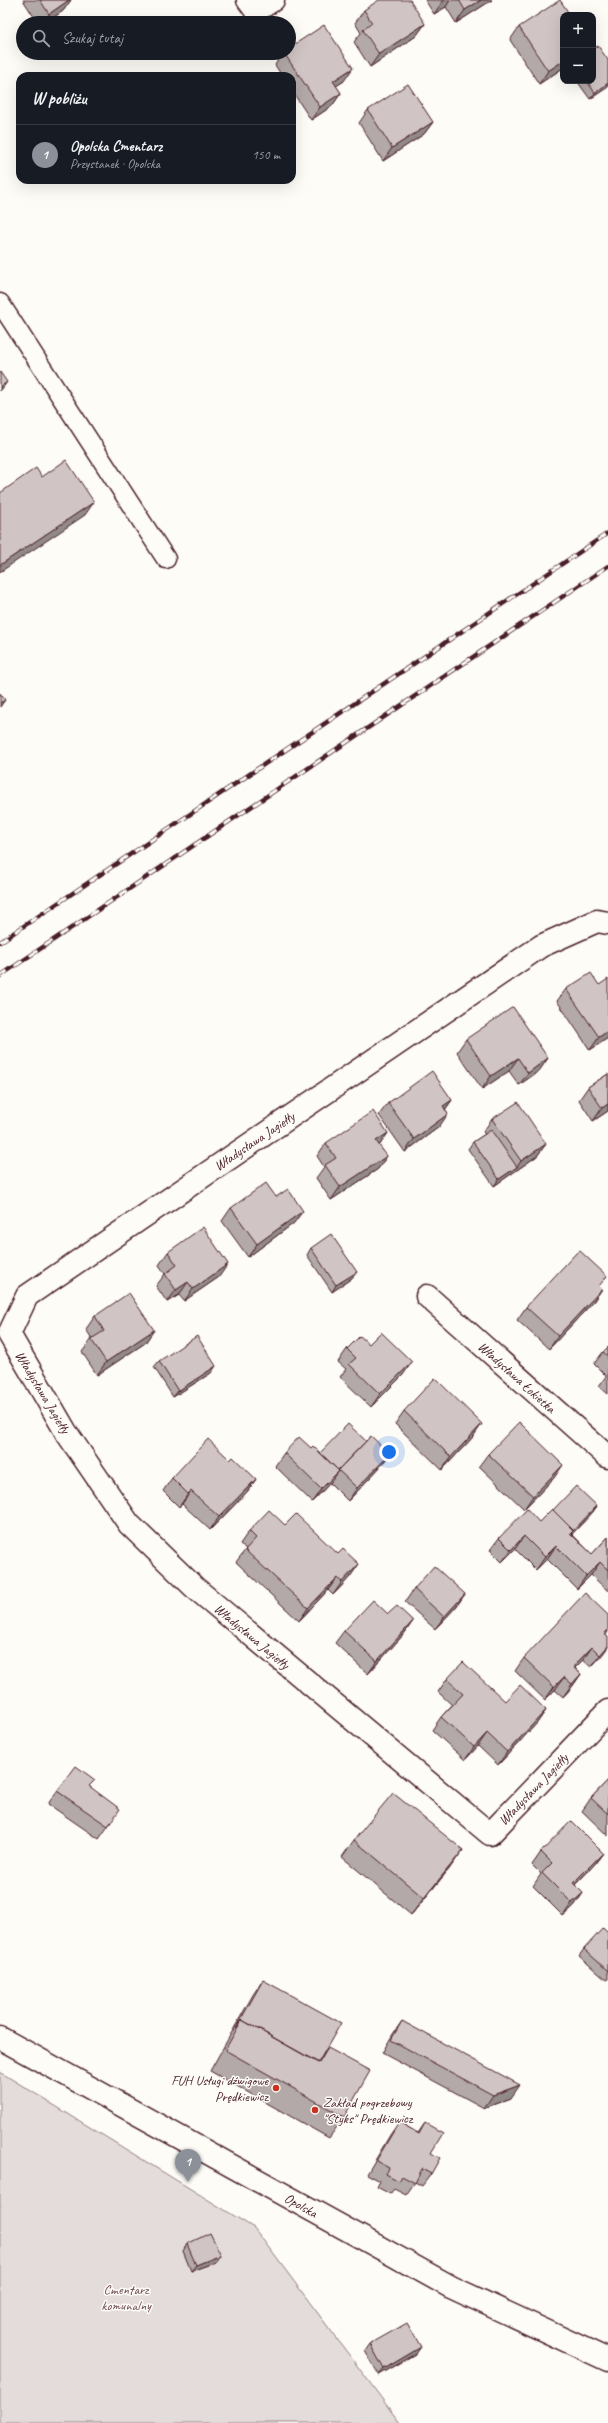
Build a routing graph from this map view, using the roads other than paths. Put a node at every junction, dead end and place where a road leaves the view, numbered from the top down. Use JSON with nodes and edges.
{"nodes":[{"id":1,"x":248,"y":0,"type":"edge"},
{"id":2,"x":273,"y":0,"type":"edge"},
{"id":3,"x":0,"y":303,"type":"edge"},
{"id":4,"x":166,"y":559,"type":"dead end"},
{"id":5,"x":608,"y":923,"type":"edge"},
{"id":6,"x":427,"y":1296,"type":"dead end"},
{"id":7,"x":608,"y":1457,"type":"edge"},
{"id":8,"x":608,"y":1711,"type":"edge"},
{"id":9,"x":0,"y":2038,"type":"edge"},
{"id":10,"x":608,"y":2360,"type":"edge"}],
"edges":[{"from":1,"to":2,"type":"street"},
{"from":3,"to":4,"type":"lane"},
{"from":5,"to":8,"type":"street","name":"Władysława Jagiełły"},
{"from":6,"to":7,"type":"street","name":"Władysława Łokietka"},
{"from":9,"to":10,"type":"street","name":"Opolska"}]}
